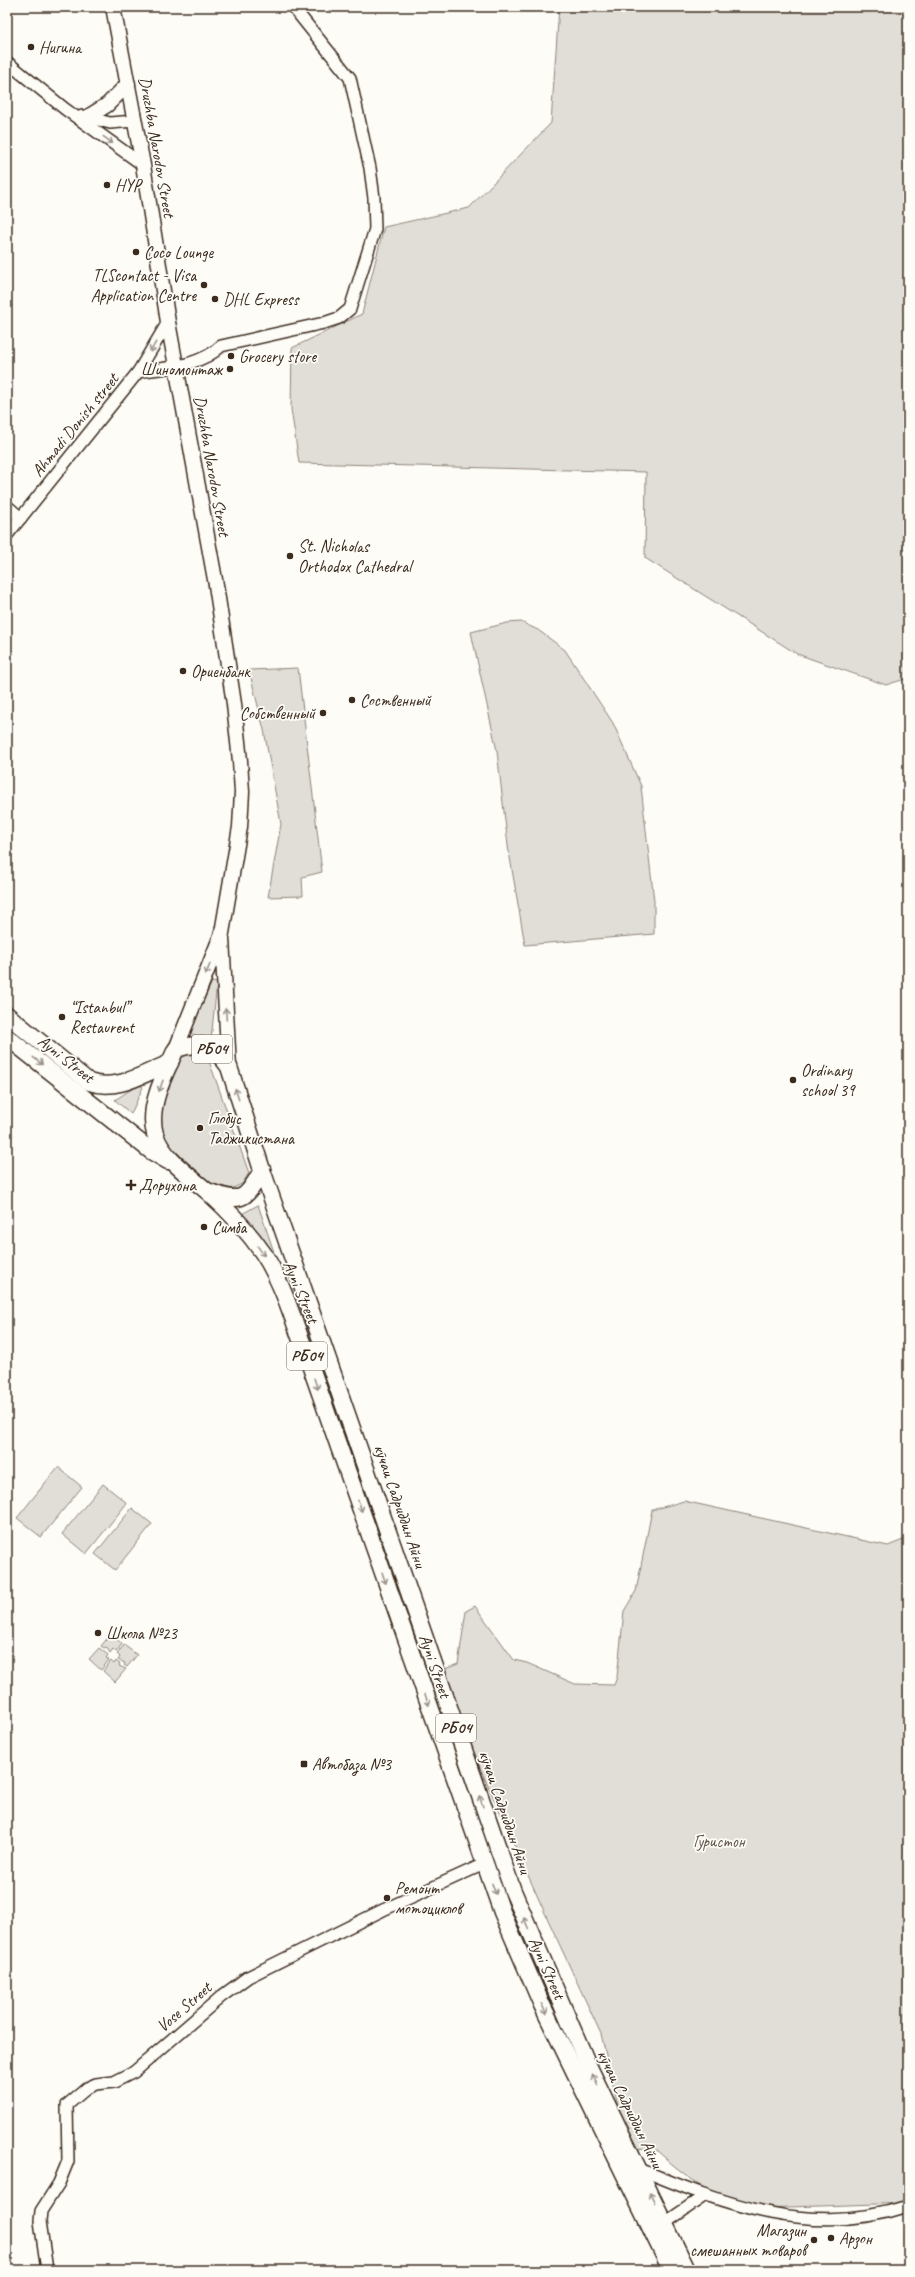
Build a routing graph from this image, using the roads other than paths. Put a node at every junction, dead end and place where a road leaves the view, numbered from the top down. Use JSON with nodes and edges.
{"nodes":[{"id":1,"x":113,"y":7,"type":"edge"},
{"id":2,"x":294,"y":8,"type":"edge"},
{"id":3,"x":7,"y":62,"type":"edge"},
{"id":4,"x":128,"y":84,"type":"junction"},
{"id":5,"x":65,"y":109,"type":"junction"},
{"id":6,"x":86,"y":118,"type":"junction"},
{"id":7,"x":134,"y":120,"type":"junction"},
{"id":8,"x":143,"y":165,"type":"junction"},
{"id":9,"x":168,"y":322,"type":"junction"},
{"id":10,"x":177,"y":366,"type":"junction"},
{"id":11,"x":138,"y":372,"type":"junction"},
{"id":12,"x":7,"y":506,"type":"edge"},
{"id":13,"x":21,"y":518,"type":"junction"},
{"id":14,"x":7,"y":535,"type":"edge"},
{"id":15,"x":222,"y":933,"type":"junction"},
{"id":16,"x":7,"y":1015,"type":"edge"},
{"id":17,"x":7,"y":1037,"type":"edge"},
{"id":18,"x":173,"y":1056,"type":"junction"},
{"id":19,"x":229,"y":1067,"type":"junction"},
{"id":20,"x":179,"y":1168,"type":"junction"},
{"id":21,"x":262,"y":1170,"type":"junction"},
{"id":22,"x":207,"y":1191,"type":"junction"},
{"id":23,"x":484,"y":1864,"type":"junction"},
{"id":24,"x":638,"y":2168,"type":"junction"},
{"id":25,"x":704,"y":2196,"type":"junction"},
{"id":26,"x":908,"y":2206,"type":"edge"},
{"id":27,"x":665,"y":2223,"type":"junction"},
{"id":28,"x":47,"y":2270,"type":"edge"},
{"id":29,"x":671,"y":2270,"type":"edge"},
{"id":30,"x":687,"y":2270,"type":"edge"}],
"edges":[{"from":1,"to":4,"type":"main road","name":"Druzhba Narodov Street"},
{"from":2,"to":10,"type":"street"},
{"from":3,"to":5,"type":"street"},
{"from":4,"to":6,"type":"main road"},
{"from":4,"to":7,"type":"main road","name":"Druzhba Narodov Street"},
{"from":5,"to":6,"type":"street"},
{"from":5,"to":8,"type":"street","one_way":true},
{"from":6,"to":7,"type":"street"},
{"from":7,"to":8,"type":"main road","name":"Druzhba Narodov Street"},
{"from":8,"to":9,"type":"main road","name":"Druzhba Narodov Street"},
{"from":9,"to":10,"type":"main road","name":"Druzhba Narodov Street"},
{"from":9,"to":11,"type":"street","name":"Ahmadi Donish street","one_way":true},
{"from":10,"to":11,"type":"street"},
{"from":10,"to":15,"type":"main road","name":"Druzhba Narodov Street"},
{"from":11,"to":13,"type":"street","name":"Ahmadi Donish street"},
{"from":12,"to":13,"type":"street"},
{"from":13,"to":14,"type":"street","name":"Ahmadi Donish street"},
{"from":15,"to":18,"type":"main road","one_way":true},
{"from":19,"to":15,"type":"main road","one_way":true},
{"from":16,"to":18,"type":"highway","name":"Ayni Street","number":"РБ04"},
{"from":17,"to":20,"type":"highway","name":"Ayni Street","number":"РБ04","one_way":true},
{"from":18,"to":19,"type":"highway","number":"РБ04"},
{"from":18,"to":20,"type":"highway","name":"Ayni Street","number":"РБ04","one_way":true},
{"from":21,"to":19,"type":"highway","number":"РБ04","one_way":true},
{"from":20,"to":22,"type":"highway","name":"Ayni Street","number":"РБ04"},
{"from":21,"to":22,"type":"highway","name":"Ayni Street","number":"РБ04"},
{"from":24,"to":21,"type":"highway","name":"кӯчаи Садриддин Айни","number":"РБ04","one_way":true},
{"from":22,"to":23,"type":"highway","name":"Ayni Street","number":"РБ04","one_way":true},
{"from":23,"to":28,"type":"street","name":"Vose Street"},
{"from":23,"to":29,"type":"highway","name":"Ayni Street","number":"РБ04","one_way":true},
{"from":24,"to":25,"type":"street"},
{"from":27,"to":24,"type":"highway","name":"кӯчаи Садриддин Айни","number":"РБ04","one_way":true},
{"from":25,"to":26,"type":"street"},
{"from":25,"to":27,"type":"street"},
{"from":27,"to":30,"type":"highway","name":"кӯчаи Садриддин Айни","number":"РБ04"}]}
